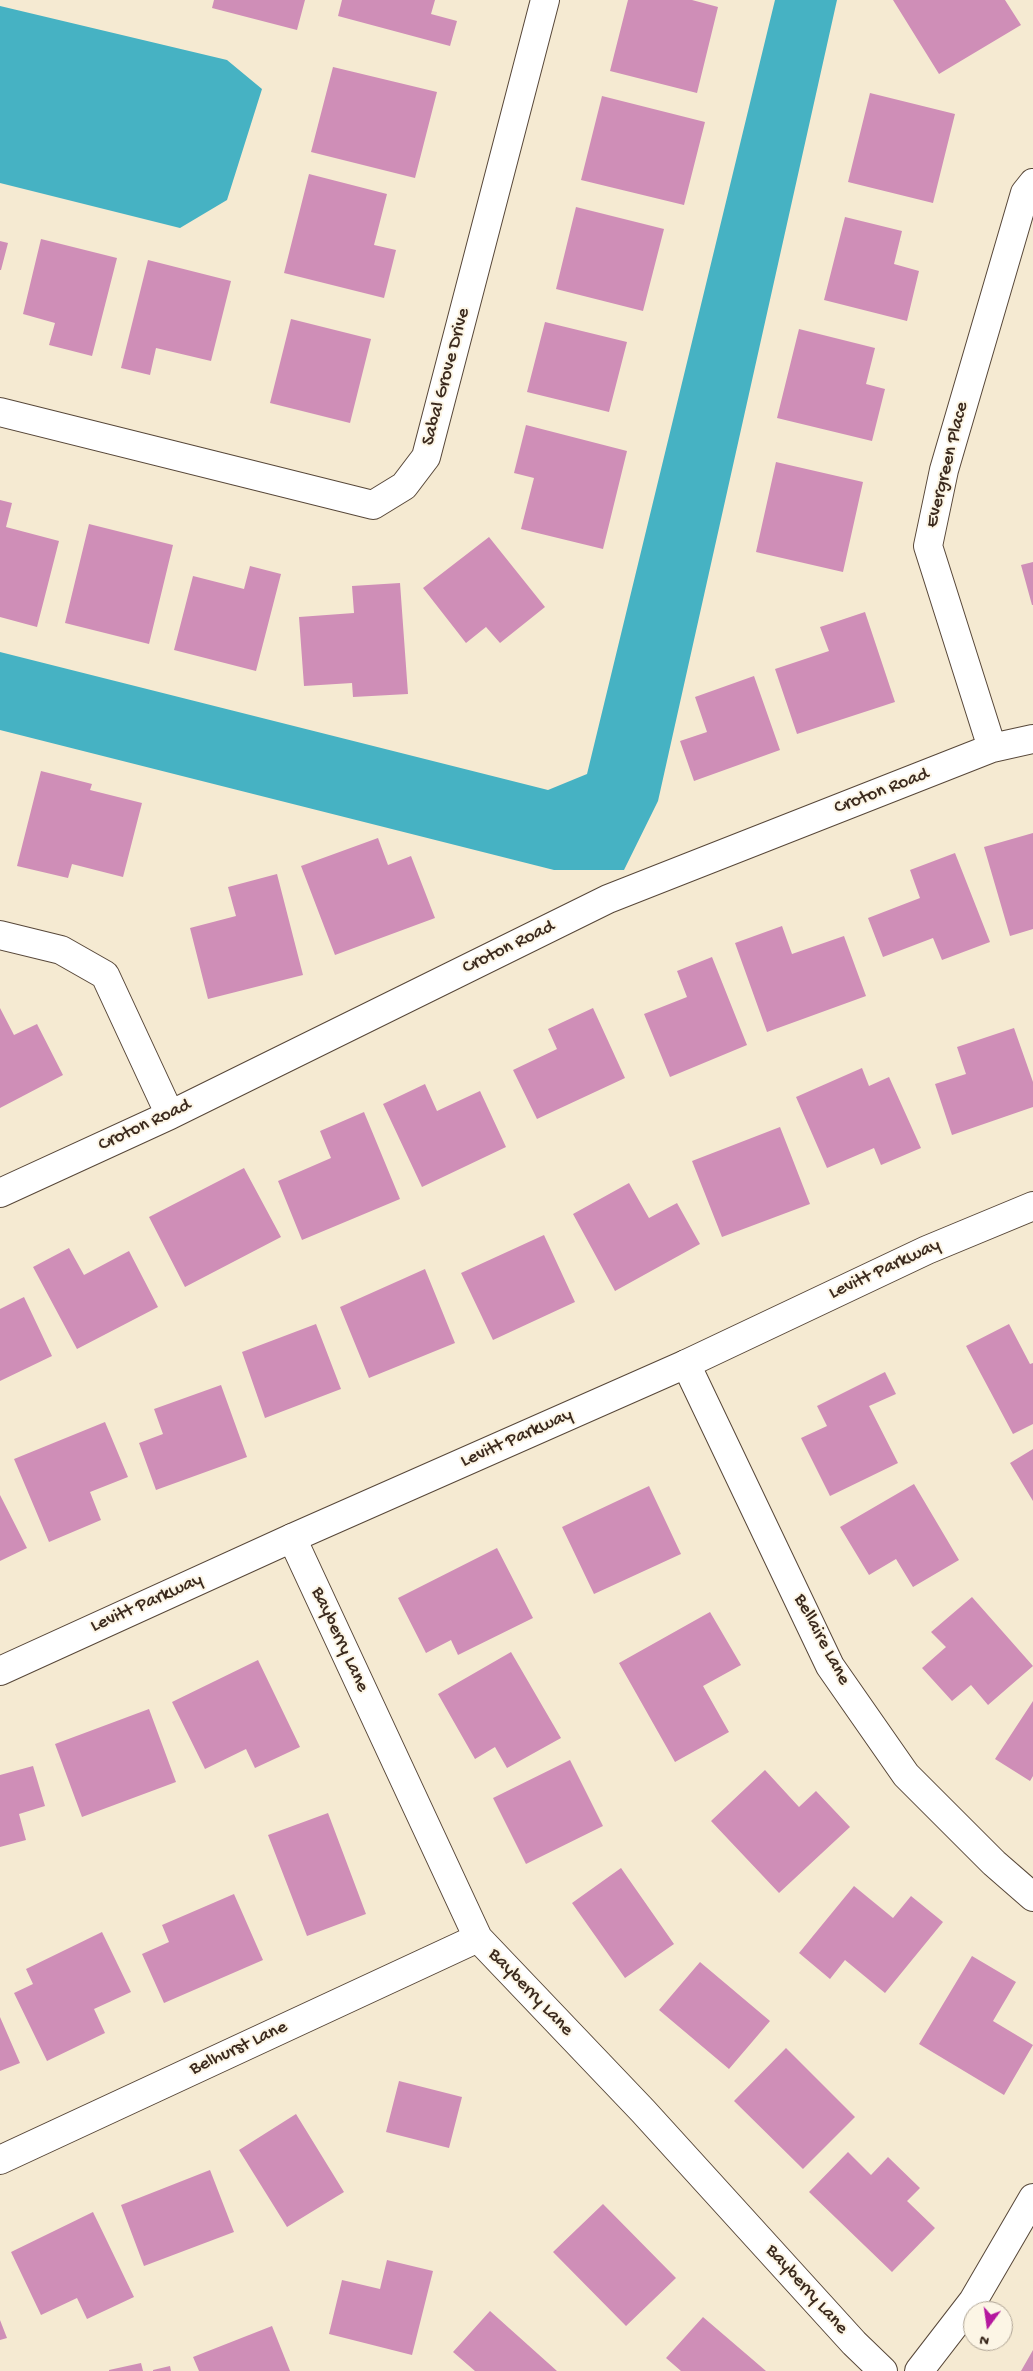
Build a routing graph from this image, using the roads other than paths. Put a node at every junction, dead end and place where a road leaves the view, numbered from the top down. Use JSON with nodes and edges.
{"nodes":[{"id":1,"x":545,"y":0,"type":"edge"},
{"id":2,"x":1033,"y":183,"type":"edge"},
{"id":3,"x":0,"y":412,"type":"edge"},
{"id":4,"x":1033,"y":739,"type":"edge"},
{"id":5,"x":992,"y":748,"type":"junction"},
{"id":6,"x":0,"y":935,"type":"edge"},
{"id":7,"x":170,"y":1115,"type":"junction"},
{"id":8,"x":0,"y":1193,"type":"edge"},
{"id":9,"x":1033,"y":1206,"type":"edge"},
{"id":10,"x":686,"y":1364,"type":"junction"},
{"id":11,"x":292,"y":1538,"type":"junction"},
{"id":12,"x":0,"y":1671,"type":"edge"},
{"id":13,"x":1033,"y":1897,"type":"edge"},
{"id":14,"x":478,"y":1938,"type":"junction"},
{"id":15,"x":0,"y":2160,"type":"edge"},
{"id":16,"x":1033,"y":2198,"type":"edge"},
{"id":17,"x":883,"y":2371,"type":"edge"},
{"id":18,"x":919,"y":2371,"type":"edge"}],
"edges":[{"from":1,"to":3,"type":"street","name":"Sabal Grove Drive"},
{"from":2,"to":5,"type":"street","name":"Evergreen Place"},
{"from":4,"to":5,"type":"street","name":"Croton Road"},
{"from":5,"to":7,"type":"street","name":"Croton Road"},
{"from":6,"to":7,"type":"street"},
{"from":7,"to":8,"type":"street","name":"Croton Road"},
{"from":9,"to":10,"type":"street","name":"Levitt Parkway"},
{"from":10,"to":11,"type":"street","name":"Levitt Parkway"},
{"from":10,"to":13,"type":"street","name":"Bellaire Lane"},
{"from":11,"to":12,"type":"street","name":"Levitt Parkway"},
{"from":11,"to":14,"type":"street","name":"Bayberry Lane"},
{"from":14,"to":15,"type":"street","name":"Belhurst Lane"},
{"from":14,"to":17,"type":"street","name":"Bayberry Lane"},
{"from":16,"to":18,"type":"street"}]}
